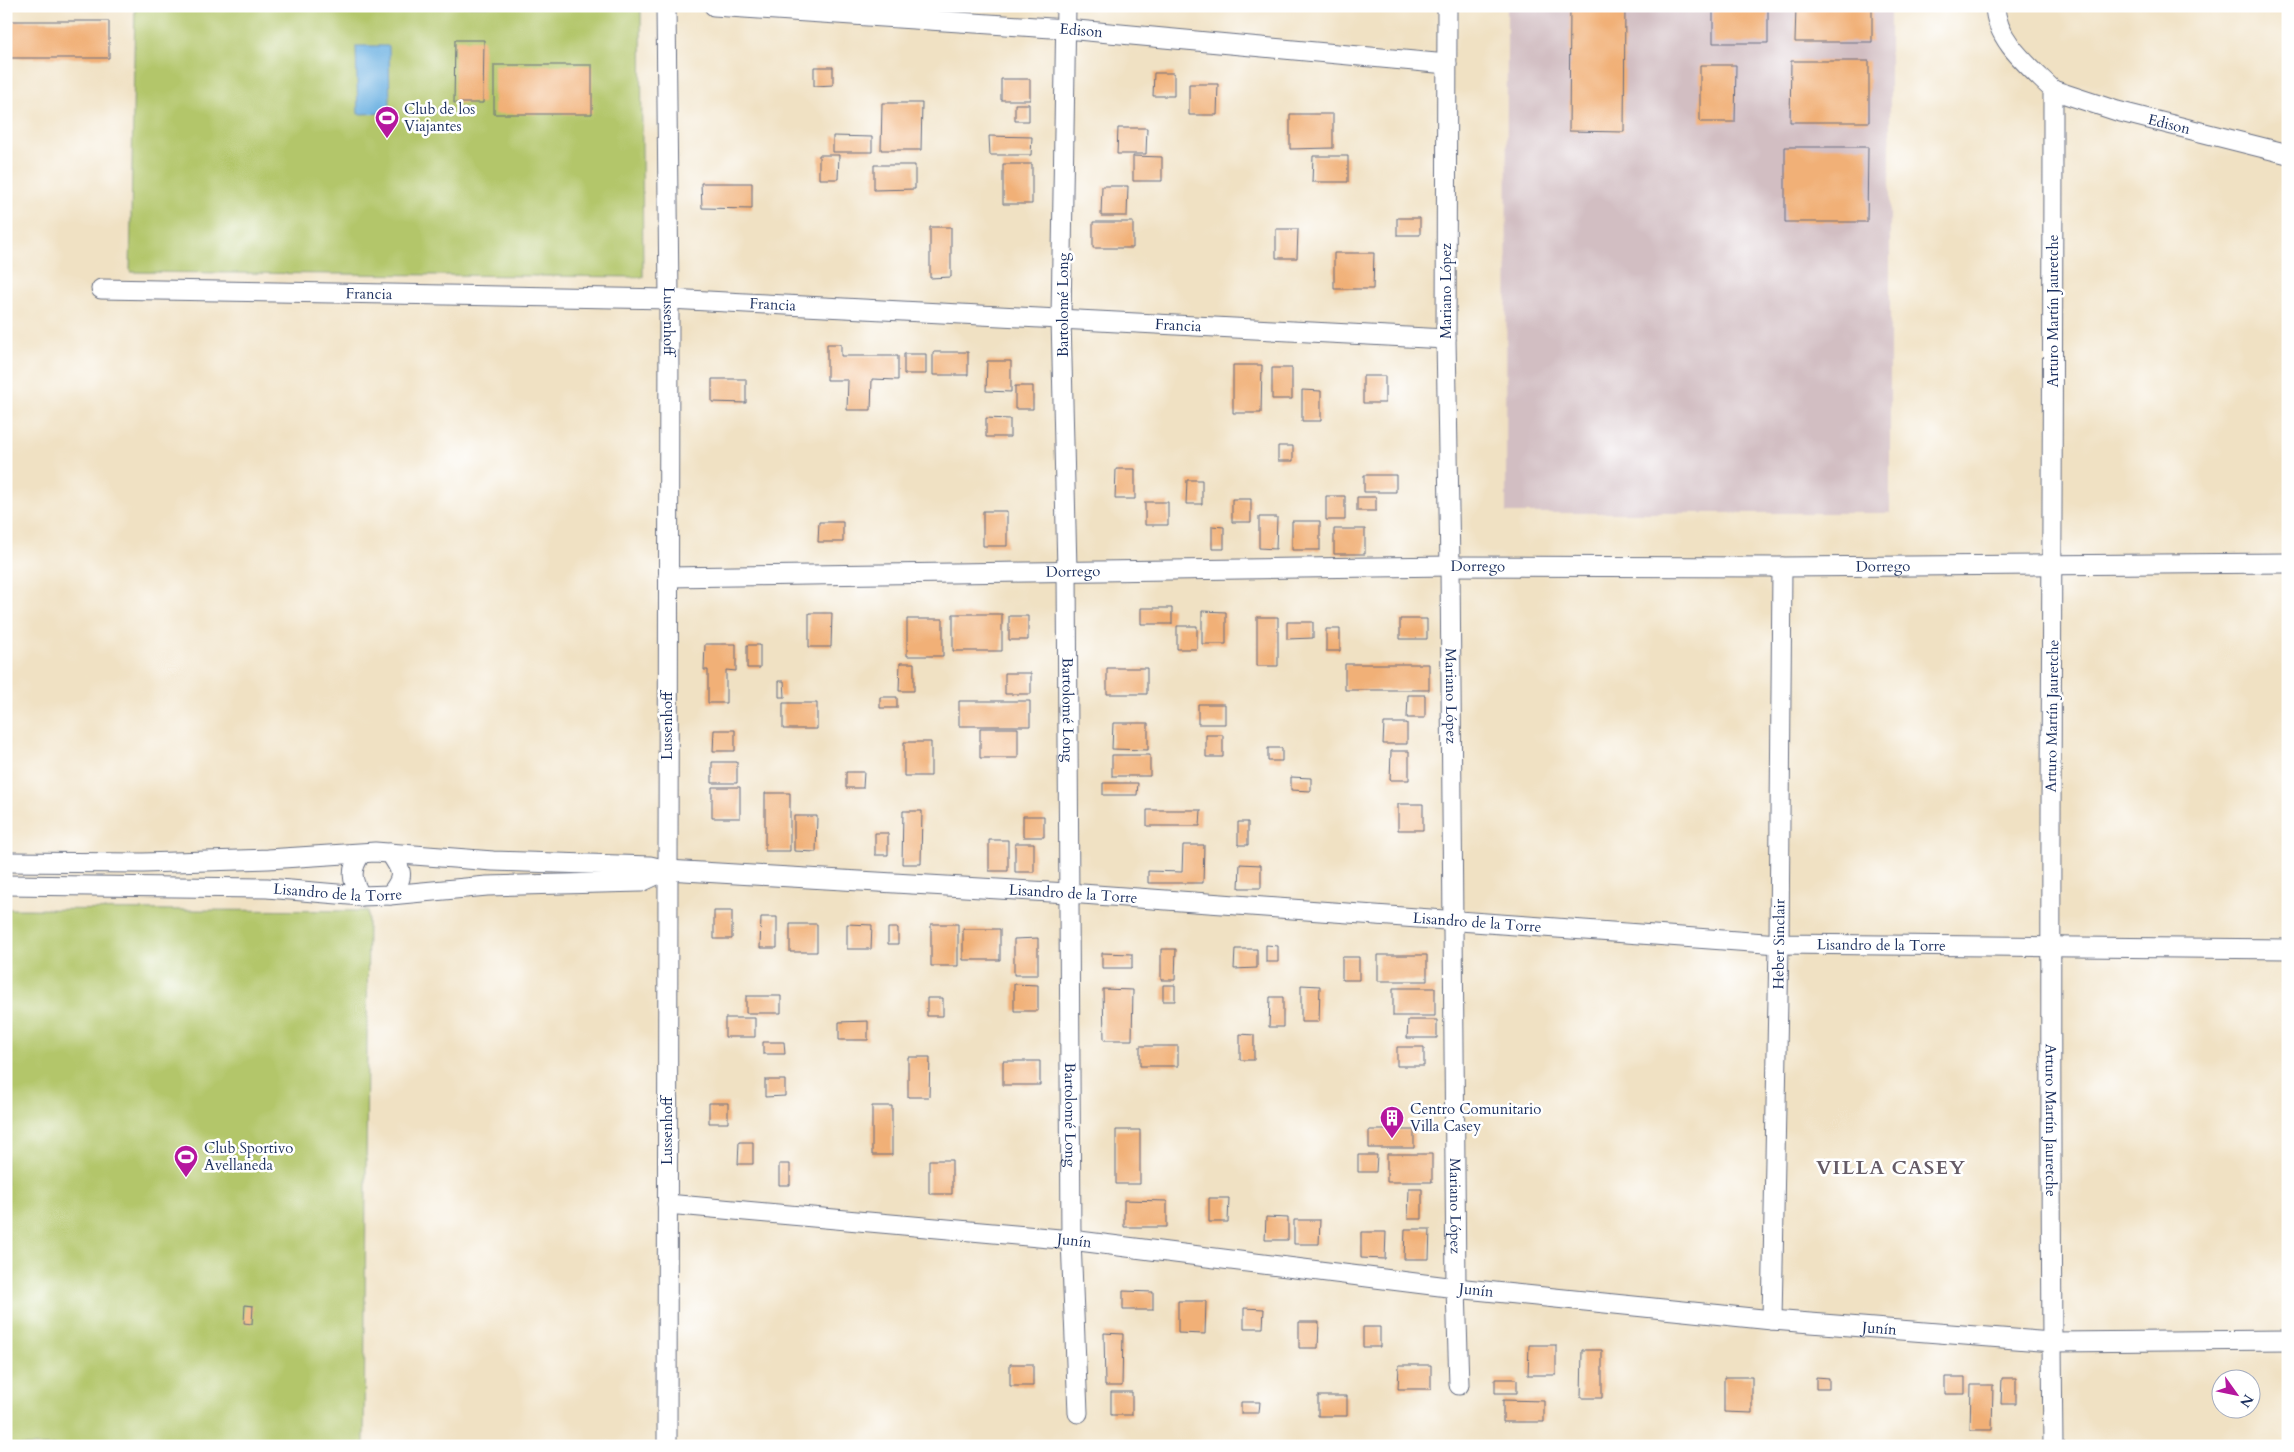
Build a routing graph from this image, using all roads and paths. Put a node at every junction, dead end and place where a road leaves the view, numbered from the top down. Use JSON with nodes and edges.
{"nodes":[{"id":1,"x":666,"y":6,"type":"edge"},
{"id":2,"x":714,"y":6,"type":"edge"},
{"id":3,"x":1066,"y":6,"type":"edge"},
{"id":4,"x":1447,"y":6,"type":"edge"},
{"id":5,"x":1995,"y":6,"type":"edge"},
{"id":6,"x":1066,"y":28,"type":"junction"},
{"id":7,"x":1447,"y":64,"type":"junction"},
{"id":8,"x":2053,"y":90,"type":"junction"},
{"id":9,"x":2288,"y":154,"type":"edge"},
{"id":10,"x":101,"y":288,"type":"dead end"},
{"id":11,"x":669,"y":299,"type":"junction"},
{"id":12,"x":1062,"y":318,"type":"junction"},
{"id":13,"x":1446,"y":339,"type":"junction"},
{"id":14,"x":2288,"y":563,"type":"edge"},
{"id":15,"x":2053,"y":565,"type":"junction"},
{"id":16,"x":1450,"y":566,"type":"junction"},
{"id":17,"x":1782,"y":567,"type":"junction"},
{"id":18,"x":1067,"y":570,"type":"junction"},
{"id":19,"x":668,"y":578,"type":"junction"},
{"id":20,"x":390,"y":853,"type":"junction"},
{"id":21,"x":361,"y":854,"type":"junction"},
{"id":22,"x":268,"y":859,"type":"junction"},
{"id":23,"x":6,"y":862,"type":"edge"},
{"id":24,"x":143,"y":863,"type":"junction"},
{"id":25,"x":667,"y":870,"type":"junction"},
{"id":26,"x":6,"y":886,"type":"edge"},
{"id":27,"x":143,"y":888,"type":"junction"},
{"id":28,"x":268,"y":888,"type":"junction"},
{"id":29,"x":1068,"y":893,"type":"junction"},
{"id":30,"x":390,"y":895,"type":"junction"},
{"id":31,"x":361,"y":896,"type":"junction"},
{"id":32,"x":1453,"y":921,"type":"junction"},
{"id":33,"x":1779,"y":944,"type":"junction"},
{"id":34,"x":2049,"y":948,"type":"junction"},
{"id":35,"x":2288,"y":949,"type":"edge"},
{"id":36,"x":667,"y":1204,"type":"junction"},
{"id":37,"x":1071,"y":1240,"type":"junction"},
{"id":38,"x":1456,"y":1288,"type":"junction"},
{"id":39,"x":1772,"y":1320,"type":"junction"},
{"id":40,"x":2288,"y":1340,"type":"edge"},
{"id":41,"x":2052,"y":1342,"type":"junction"},
{"id":42,"x":1459,"y":1385,"type":"dead end"},
{"id":43,"x":1078,"y":1413,"type":"dead end"},
{"id":44,"x":667,"y":1446,"type":"edge"},
{"id":45,"x":2053,"y":1446,"type":"edge"}],
"edges":[{"from":1,"to":11,"type":"street","name":"Lussenhoff"},
{"from":2,"to":6,"type":"street","name":"Edison"},
{"from":3,"to":6,"type":"street","name":"Bartolomé Long"},
{"from":4,"to":7,"type":"street","name":"Mariano López"},
{"from":5,"to":8,"type":"street"},
{"from":6,"to":7,"type":"street","name":"Edison"},
{"from":6,"to":12,"type":"street","name":"Bartolomé Long"},
{"from":7,"to":13,"type":"street","name":"Mariano López"},
{"from":8,"to":9,"type":"street","name":"Edison"},
{"from":8,"to":15,"type":"street","name":"Arturo Martín Jauretche"},
{"from":10,"to":11,"type":"street","name":"Francia"},
{"from":11,"to":12,"type":"street","name":"Francia"},
{"from":11,"to":19,"type":"street","name":"Lussenhoff"},
{"from":12,"to":13,"type":"street","name":"Francia"},
{"from":12,"to":18,"type":"street","name":"Bartolomé Long"},
{"from":13,"to":16,"type":"street","name":"Mariano López"},
{"from":14,"to":15,"type":"street","name":"Dorrego"},
{"from":15,"to":17,"type":"street","name":"Dorrego"},
{"from":15,"to":34,"type":"street","name":"Arturo Martín Jauretche"},
{"from":16,"to":17,"type":"street","name":"Dorrego"},
{"from":16,"to":18,"type":"street","name":"Dorrego"},
{"from":16,"to":32,"type":"street","name":"Mariano López"},
{"from":17,"to":33,"type":"street","name":"Heber Sinclair"},
{"from":18,"to":19,"type":"street","name":"Dorrego"},
{"from":18,"to":29,"type":"street","name":"Bartolomé Long"},
{"from":19,"to":25,"type":"street","name":"Lussenhoff"},
{"from":20,"to":21,"type":"street","name":"Lisandro de la Torre"},
{"from":20,"to":25,"type":"street","name":"Lisandro de la Torre"},
{"from":20,"to":30,"type":"street"},
{"from":21,"to":22,"type":"street","name":"Lisandro de la Torre"},
{"from":21,"to":31,"type":"street"},
{"from":22,"to":24,"type":"street","name":"Lisandro de la Torre"},
{"from":22,"to":28,"type":"street"},
{"from":23,"to":24,"type":"street","name":"Lisandro de la Torre"},
{"from":24,"to":27,"type":"street"},
{"from":25,"to":29,"type":"street","name":"Lisandro de la Torre"},
{"from":25,"to":30,"type":"street","name":"Lisandro de la Torre"},
{"from":25,"to":36,"type":"street","name":"Lussenhoff"},
{"from":26,"to":27,"type":"street","name":"Lisandro de la Torre"},
{"from":27,"to":28,"type":"street","name":"Lisandro de la Torre"},
{"from":28,"to":31,"type":"street","name":"Lisandro de la Torre"},
{"from":29,"to":32,"type":"street","name":"Lisandro de la Torre"},
{"from":29,"to":37,"type":"street","name":"Bartolomé Long"},
{"from":30,"to":31,"type":"street","name":"Lisandro de la Torre"},
{"from":32,"to":33,"type":"street","name":"Lisandro de la Torre"},
{"from":32,"to":38,"type":"street","name":"Mariano López"},
{"from":33,"to":34,"type":"street","name":"Lisandro de la Torre"},
{"from":33,"to":39,"type":"street","name":"Heber Sinclair"},
{"from":34,"to":35,"type":"street","name":"Lisandro de la Torre"},
{"from":34,"to":41,"type":"street","name":"Arturo Martín Jauretche"},
{"from":36,"to":37,"type":"street","name":"Junín"},
{"from":36,"to":44,"type":"street","name":"Lussenhoff"},
{"from":37,"to":38,"type":"street","name":"Junín"},
{"from":37,"to":43,"type":"street","name":"Bartolomé Long"},
{"from":38,"to":39,"type":"street","name":"Junín"},
{"from":38,"to":42,"type":"street","name":"Mariano López"},
{"from":39,"to":41,"type":"street","name":"Junín"},
{"from":40,"to":41,"type":"street","name":"Junín"},
{"from":41,"to":45,"type":"street","name":"Arturo Martín Jauretche"}]}
